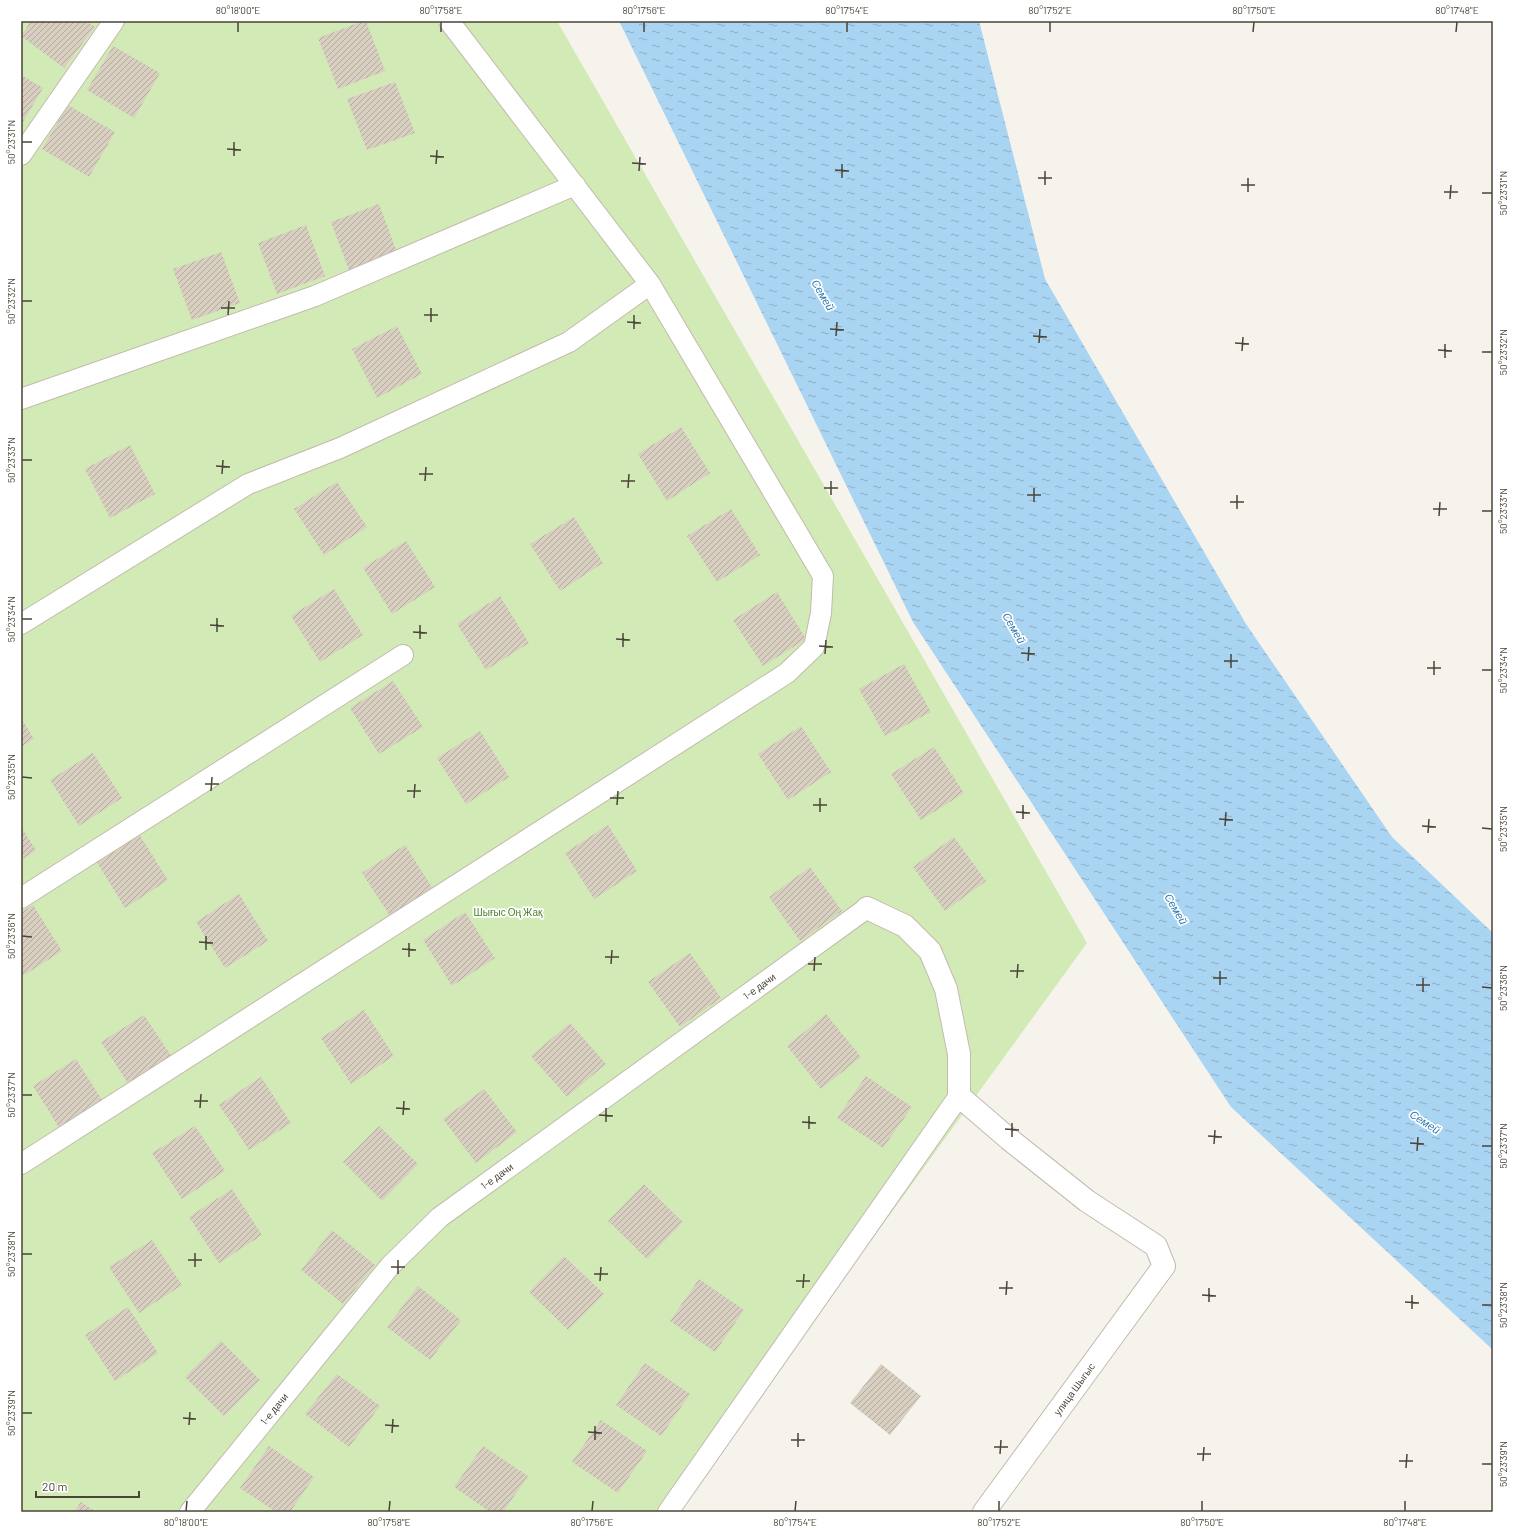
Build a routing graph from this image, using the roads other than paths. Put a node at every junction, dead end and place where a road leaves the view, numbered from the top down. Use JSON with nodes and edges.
{"nodes":[{"id":1,"x":114,"y":21,"type":"edge"},
{"id":2,"x":449,"y":21,"type":"edge"},
{"id":3,"x":21,"y":155,"type":"edge"},
{"id":4,"x":575,"y":185,"type":"junction"},
{"id":5,"x":650,"y":284,"type":"junction"},
{"id":6,"x":21,"y":398,"type":"edge"},
{"id":7,"x":21,"y":624,"type":"edge"},
{"id":8,"x":403,"y":655,"type":"dead end"},
{"id":9,"x":21,"y":898,"type":"edge"},
{"id":10,"x":867,"y":908,"type":"joint"},
{"id":11,"x":959,"y":1096,"type":"junction"},
{"id":12,"x":21,"y":1164,"type":"edge"},
{"id":13,"x":190,"y":1512,"type":"edge"},
{"id":14,"x":668,"y":1512,"type":"edge"},
{"id":15,"x":984,"y":1512,"type":"edge"}],
"edges":[{"from":1,"to":3,"type":"lane"},
{"from":2,"to":4,"type":"lane"},
{"from":4,"to":5,"type":"lane"},
{"from":4,"to":6,"type":"lane"},
{"from":5,"to":7,"type":"lane"},
{"from":5,"to":12,"type":"lane"},
{"from":8,"to":9,"type":"lane"},
{"from":10,"to":11,"type":"street"},
{"from":10,"to":13,"type":"lane","name":"1-е дачи"},
{"from":11,"to":14,"type":"lane"},
{"from":11,"to":15,"type":"street","name":"улица Шыгыс"}]}
